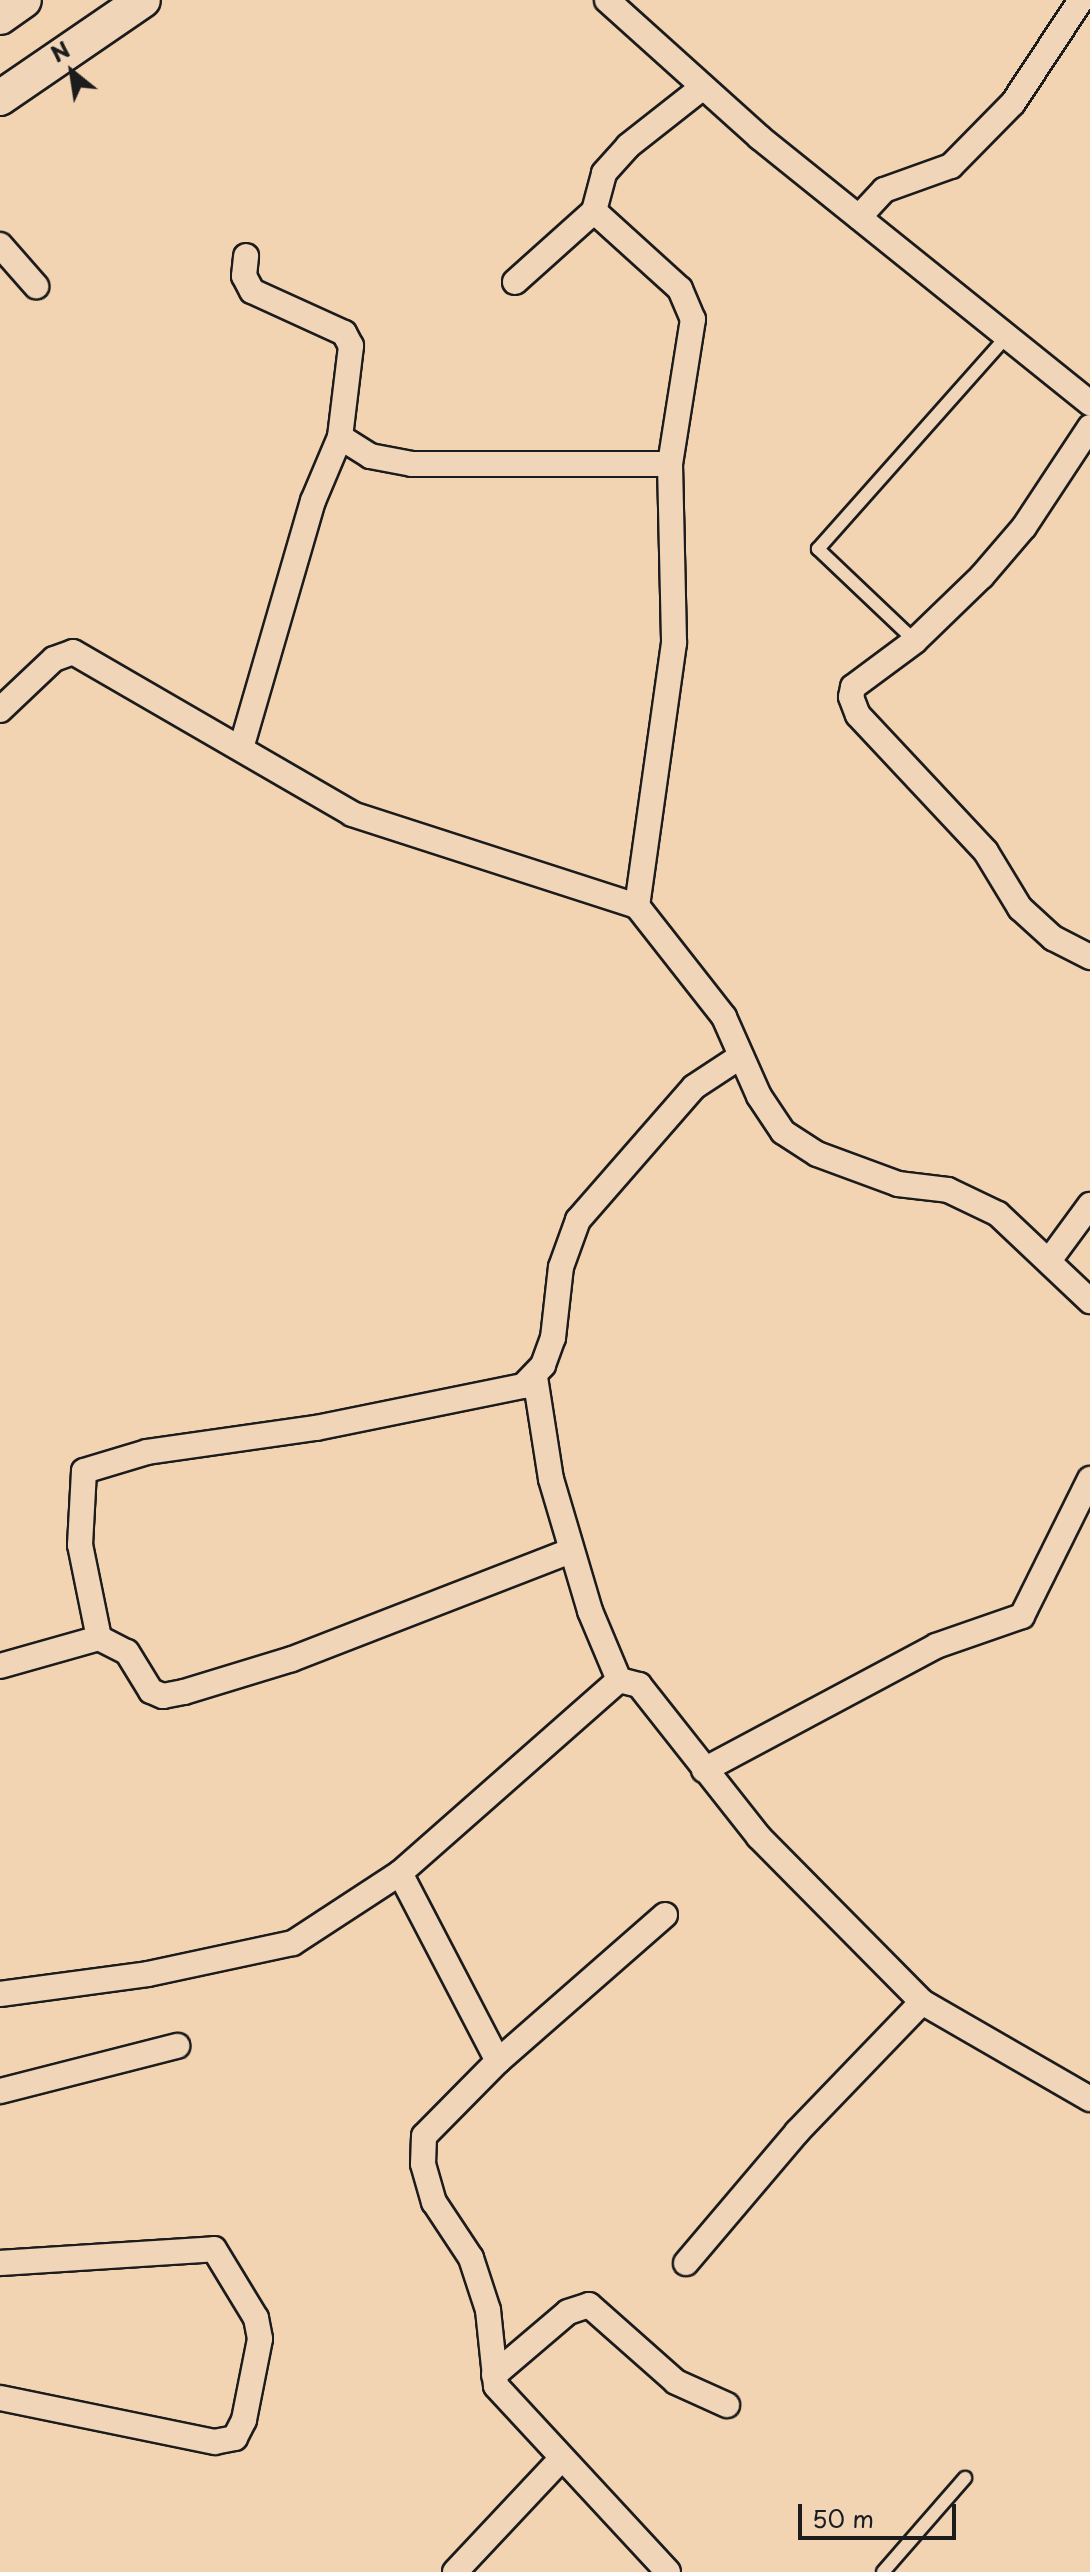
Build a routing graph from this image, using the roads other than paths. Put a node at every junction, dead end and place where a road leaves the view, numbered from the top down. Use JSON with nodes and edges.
{"nodes":[{"id":1,"x":24,"y":0,"type":"edge"},
{"id":2,"x":143,"y":0,"type":"edge"},
{"id":3,"x":1081,"y":0,"type":"edge"},
{"id":4,"x":615,"y":3,"type":"edge"},
{"id":5,"x":0,"y":17,"type":"edge"},
{"id":6,"x":703,"y":87,"type":"junction"},
{"id":7,"x":0,"y":98,"type":"edge"},
{"id":8,"x":594,"y":211,"type":"junction"},
{"id":9,"x":859,"y":217,"type":"junction"},
{"id":10,"x":0,"y":245,"type":"edge"},
{"id":11,"x":246,"y":256,"type":"dead end"},
{"id":12,"x":515,"y":282,"type":"dead end"},
{"id":13,"x":36,"y":286,"type":"dead end"},
{"id":14,"x":1007,"y":336,"type":"junction"},
{"id":15,"x":1090,"y":403,"type":"edge"},
{"id":16,"x":1090,"y":427,"type":"edge"},
{"id":17,"x":340,"y":437,"type":"junction"},
{"id":18,"x":670,"y":464,"type":"junction"},
{"id":19,"x":915,"y":641,"type":"junction"},
{"id":20,"x":0,"y":710,"type":"edge"},
{"id":21,"x":242,"y":745,"type":"junction"},
{"id":22,"x":637,"y":906,"type":"junction"},
{"id":23,"x":1090,"y":957,"type":"edge"},
{"id":24,"x":741,"y":1056,"type":"junction"},
{"id":25,"x":1090,"y":1205,"type":"edge"},
{"id":26,"x":1051,"y":1258,"type":"junction"},
{"id":27,"x":1090,"y":1301,"type":"edge"},
{"id":28,"x":535,"y":1377,"type":"junction"},
{"id":29,"x":1090,"y":1479,"type":"edge"},
{"id":30,"x":571,"y":1551,"type":"junction"},
{"id":31,"x":99,"y":1638,"type":"junction"},
{"id":32,"x":0,"y":1666,"type":"edge"},
{"id":33,"x":619,"y":1680,"type":"junction"},
{"id":34,"x":704,"y":1770,"type":"junction"},
{"id":35,"x":400,"y":1873,"type":"junction"},
{"id":36,"x":665,"y":1915,"type":"dead end"},
{"id":37,"x":0,"y":1994,"type":"edge"},
{"id":38,"x":922,"y":2002,"type":"junction"},
{"id":39,"x":177,"y":2046,"type":"dead end"},
{"id":40,"x":498,"y":2061,"type":"junction"},
{"id":41,"x":0,"y":2091,"type":"edge"},
{"id":42,"x":1090,"y":2099,"type":"edge"},
{"id":43,"x":0,"y":2263,"type":"edge"},
{"id":44,"x":686,"y":2263,"type":"dead end"},
{"id":45,"x":494,"y":2375,"type":"junction"},
{"id":46,"x":0,"y":2398,"type":"edge"},
{"id":47,"x":727,"y":2405,"type":"dead end"},
{"id":48,"x":562,"y":2458,"type":"junction"},
{"id":49,"x":965,"y":2478,"type":"dead end"},
{"id":50,"x":455,"y":2572,"type":"edge"},
{"id":51,"x":668,"y":2572,"type":"edge"},
{"id":52,"x":883,"y":2572,"type":"edge"}],
"edges":[{"from":1,"to":5,"type":"main road"},
{"from":2,"to":7,"type":"main road"},
{"from":3,"to":9,"type":"street"},
{"from":4,"to":6,"type":"street"},
{"from":6,"to":8,"type":"street"},
{"from":6,"to":9,"type":"street"},
{"from":8,"to":12,"type":"street"},
{"from":8,"to":18,"type":"street"},
{"from":9,"to":14,"type":"street"},
{"from":10,"to":13,"type":"street"},
{"from":11,"to":17,"type":"street"},
{"from":14,"to":15,"type":"street"},
{"from":14,"to":19,"type":"lane"},
{"from":16,"to":19,"type":"street"},
{"from":17,"to":18,"type":"street"},
{"from":17,"to":21,"type":"street"},
{"from":18,"to":22,"type":"street"},
{"from":19,"to":23,"type":"street"},
{"from":20,"to":21,"type":"street"},
{"from":21,"to":22,"type":"street"},
{"from":22,"to":24,"type":"street"},
{"from":24,"to":26,"type":"street"},
{"from":24,"to":28,"type":"street"},
{"from":25,"to":26,"type":"street"},
{"from":26,"to":27,"type":"street"},
{"from":28,"to":30,"type":"street"},
{"from":28,"to":31,"type":"street"},
{"from":29,"to":34,"type":"street"},
{"from":30,"to":31,"type":"street"},
{"from":30,"to":33,"type":"street"},
{"from":31,"to":32,"type":"street"},
{"from":33,"to":34,"type":"street"},
{"from":33,"to":35,"type":"street"},
{"from":34,"to":38,"type":"street"},
{"from":35,"to":37,"type":"street"},
{"from":35,"to":40,"type":"street"},
{"from":36,"to":40,"type":"street"},
{"from":38,"to":42,"type":"street"},
{"from":38,"to":44,"type":"street"},
{"from":39,"to":41,"type":"street"},
{"from":40,"to":45,"type":"street"},
{"from":43,"to":46,"type":"street"},
{"from":45,"to":47,"type":"street"},
{"from":45,"to":48,"type":"street"},
{"from":48,"to":50,"type":"street"},
{"from":48,"to":51,"type":"street"},
{"from":49,"to":52,"type":"lane"}]}
